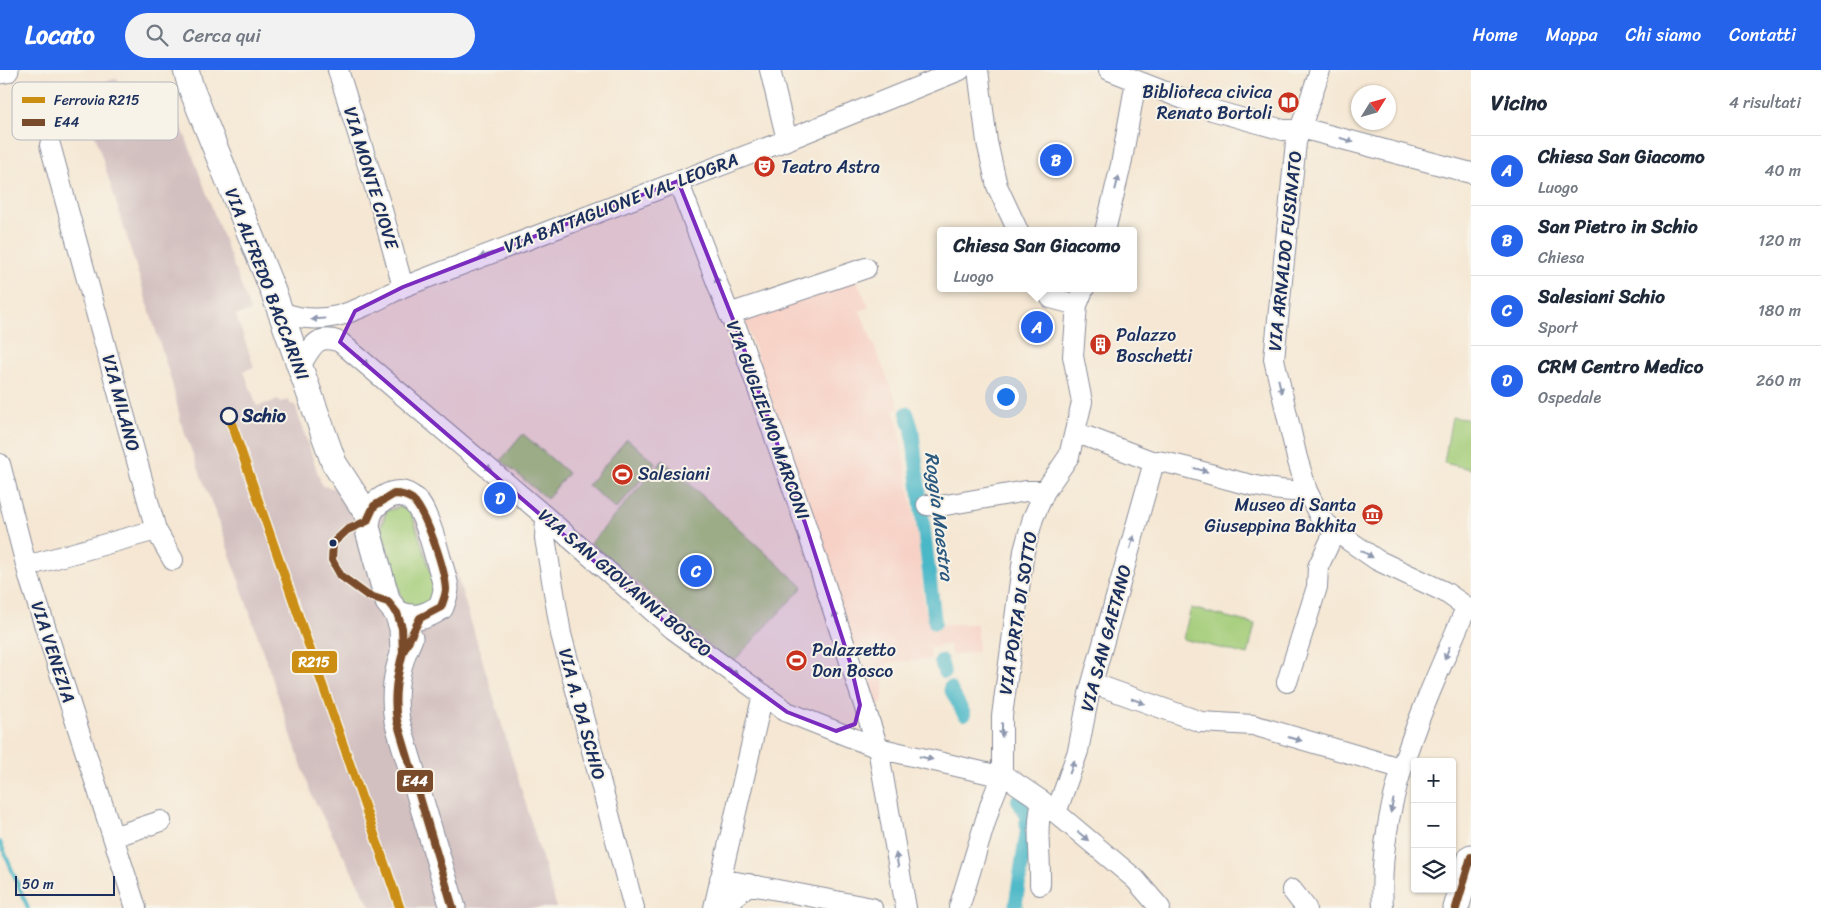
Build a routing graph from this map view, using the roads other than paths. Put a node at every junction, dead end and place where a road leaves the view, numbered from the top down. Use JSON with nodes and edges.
{"nodes":[{"id":1,"x":6,"y":70,"type":"edge"},
{"id":2,"x":171,"y":70,"type":"edge"},
{"id":3,"x":338,"y":70,"type":"edge"},
{"id":4,"x":770,"y":70,"type":"edge"},
{"id":5,"x":960,"y":70,"type":"edge"},
{"id":6,"x":978,"y":70,"type":"edge"},
{"id":7,"x":1109,"y":70,"type":"edge"},
{"id":8,"x":1320,"y":70,"type":"edge"},
{"id":9,"x":0,"y":71,"type":"edge"},
{"id":10,"x":189,"y":79,"type":"edge"},
{"id":11,"x":1136,"y":81,"type":"junction"},
{"id":12,"x":1300,"y":130,"type":"junction"},
{"id":13,"x":787,"y":140,"type":"junction"},
{"id":14,"x":50,"y":145,"type":"dead end"},
{"id":15,"x":1471,"y":173,"type":"edge"},
{"id":16,"x":678,"y":181,"type":"junction"},
{"id":17,"x":1016,"y":227,"type":"edge"},
{"id":18,"x":1106,"y":227,"type":"edge"},
{"id":19,"x":866,"y":268,"type":"dead end"},
{"id":20,"x":403,"y":287,"type":"junction"},
{"id":21,"x":1048,"y":292,"type":"edge"},
{"id":22,"x":1080,"y":296,"type":"edge"},
{"id":23,"x":355,"y":311,"type":"junction"},
{"id":24,"x":281,"y":312,"type":"junction"},
{"id":25,"x":729,"y":314,"type":"junction"},
{"id":26,"x":340,"y":342,"type":"junction"},
{"id":27,"x":300,"y":366,"type":"junction"},
{"id":28,"x":1075,"y":432,"type":"junction"},
{"id":29,"x":1154,"y":462,"type":"junction"},
{"id":30,"x":0,"y":464,"type":"edge"},
{"id":31,"x":344,"y":479,"type":"junction"},
{"id":32,"x":1044,"y":491,"type":"junction"},
{"id":33,"x":1306,"y":491,"type":"junction"},
{"id":34,"x":385,"y":497,"type":"junction"},
{"id":35,"x":926,"y":505,"type":"dead end"},
{"id":36,"x":368,"y":514,"type":"junction"},
{"id":37,"x":546,"y":517,"type":"junction"},
{"id":38,"x":156,"y":530,"type":"junction"},
{"id":39,"x":1335,"y":532,"type":"junction"},
{"id":40,"x":173,"y":560,"type":"dead end"},
{"id":41,"x":27,"y":566,"type":"junction"},
{"id":42,"x":1469,"y":609,"type":"edge"},
{"id":43,"x":402,"y":611,"type":"junction"},
{"id":44,"x":850,"y":662,"type":"junction"},
{"id":45,"x":1287,"y":682,"type":"dead end"},
{"id":46,"x":1092,"y":683,"type":"junction"},
{"id":47,"x":763,"y":694,"type":"junction"},
{"id":48,"x":836,"y":731,"type":"junction"},
{"id":49,"x":878,"y":748,"type":"junction"},
{"id":50,"x":1400,"y":768,"type":"junction"},
{"id":51,"x":1002,"y":776,"type":"junction"},
{"id":52,"x":1049,"y":807,"type":"junction"},
{"id":53,"x":161,"y":821,"type":"dead end"},
{"id":54,"x":113,"y":837,"type":"junction"},
{"id":55,"x":1471,"y":857,"type":"edge"},
{"id":56,"x":720,"y":879,"type":"junction"},
{"id":57,"x":749,"y":884,"type":"junction"},
{"id":58,"x":1040,"y":885,"type":"dead end"},
{"id":59,"x":1292,"y":890,"type":"dead end"},
{"id":60,"x":1159,"y":907,"type":"edge"},
{"id":61,"x":136,"y":908,"type":"edge"},
{"id":62,"x":453,"y":908,"type":"edge"},
{"id":63,"x":634,"y":908,"type":"edge"},
{"id":64,"x":714,"y":908,"type":"edge"},
{"id":65,"x":724,"y":908,"type":"edge"},
{"id":66,"x":872,"y":908,"type":"edge"},
{"id":67,"x":906,"y":908,"type":"edge"},
{"id":68,"x":959,"y":908,"type":"edge"},
{"id":69,"x":1306,"y":908,"type":"edge"},
{"id":70,"x":1383,"y":908,"type":"edge"},
{"id":71,"x":1456,"y":908,"type":"edge"}],
"edges":[{"from":1,"to":9,"type":"main road"},
{"from":2,"to":10,"type":"main road"},
{"from":3,"to":20,"type":"street","name":"VIA MONTE CIOVE"},
{"from":4,"to":13,"type":"street"},
{"from":5,"to":13,"type":"street","name":"VIA BATTAGLIONE VAL LEOGRA"},
{"from":6,"to":17,"type":"street"},
{"from":7,"to":11,"type":"street"},
{"from":8,"to":12,"type":"street","name":"VIA ARNALDO FUSINATO"},
{"from":10,"to":24,"type":"main road","name":"VIA ALFREDO BACCARINI"},
{"from":11,"to":12,"type":"street"},
{"from":18,"to":11,"type":"street","one_way":true},
{"from":12,"to":15,"type":"street","one_way":true},
{"from":12,"to":33,"type":"street","name":"VIA ARNALDO FUSINATO","one_way":true},
{"from":13,"to":16,"type":"street","name":"VIA BATTAGLIONE VAL LEOGRA"},
{"from":14,"to":38,"type":"street","name":"VIA MILANO"},
{"from":16,"to":20,"type":"street","name":"VIA BATTAGLIONE VAL LEOGRA","one_way":true},
{"from":25,"to":16,"type":"street","name":"VIA GUGLIELMO MARCONI","one_way":true},
{"from":19,"to":25,"type":"street"},
{"from":20,"to":23,"type":"street","name":"VIA BATTAGLIONE VAL LEOGRA"},
{"from":21,"to":22,"type":"street"},
{"from":22,"to":28,"type":"street","name":"VIA PORTA DI SOTTO"},
{"from":23,"to":24,"type":"street","name":"VIA BATTAGLIONE VAL LEOGRA","one_way":true},
{"from":23,"to":26,"type":"street"},
{"from":24,"to":27,"type":"main road","name":"VIA ALFREDO BACCARINI"},
{"from":44,"to":25,"type":"street","name":"VIA GUGLIELMO MARCONI","one_way":true},
{"from":26,"to":27,"type":"street"},
{"from":26,"to":37,"type":"street","name":"VIA SAN GIOVANNI BOSCO","one_way":true},
{"from":27,"to":31,"type":"main road","name":"VIA ALFREDO BACCARINI"},
{"from":28,"to":29,"type":"street"},
{"from":28,"to":32,"type":"street","name":"VIA PORTA DI SOTTO"},
{"from":29,"to":33,"type":"street","one_way":true},
{"from":46,"to":29,"type":"street","name":"VIA SAN GAETANO","one_way":true},
{"from":30,"to":41,"type":"street","name":"VIA VENEZIA"},
{"from":31,"to":34,"type":"main road"},
{"from":31,"to":36,"type":"main road","name":"VIA ALFREDO BACCARINI"},
{"from":32,"to":35,"type":"street"},
{"from":32,"to":51,"type":"street","name":"VIA PORTA DI SOTTO","one_way":true},
{"from":33,"to":39,"type":"street","name":"VIA ARNALDO FUSINATO"},
{"from":34,"to":36,"type":"main road"},
{"from":34,"to":43,"type":"main road"},
{"from":36,"to":43,"type":"main road","name":"VIA ALFREDO BACCARINI"},
{"from":37,"to":47,"type":"street","name":"VIA SAN GIOVANNI BOSCO","one_way":true},
{"from":37,"to":63,"type":"street","name":"VIA A. DA SCHIO"},
{"from":38,"to":40,"type":"street","name":"VIA MILANO"},
{"from":38,"to":41,"type":"street"},
{"from":39,"to":42,"type":"street","name":"VIA ARNALDO FUSINATO","one_way":true},
{"from":39,"to":45,"type":"street"},
{"from":41,"to":54,"type":"street","name":"VIA VENEZIA"},
{"from":42,"to":50,"type":"street","one_way":true},
{"from":43,"to":62,"type":"main road"},
{"from":44,"to":48,"type":"street","name":"VIA GUGLIELMO MARCONI"},
{"from":44,"to":49,"type":"street","name":"VIA GUGLIELMO MARCONI"},
{"from":46,"to":50,"type":"street","one_way":true},
{"from":52,"to":46,"type":"street","name":"VIA SAN GAETANO","one_way":true},
{"from":47,"to":48,"type":"street","name":"VIA SAN GIOVANNI BOSCO"},
{"from":47,"to":56,"type":"street"},
{"from":48,"to":49,"type":"street","name":"VIA SAN GIOVANNI BOSCO"},
{"from":49,"to":51,"type":"street","name":"VIA SAN GIOVANNI BOSCO","one_way":true},
{"from":67,"to":49,"type":"street","name":"VIA GUGLIELMO MARCONI","one_way":true},
{"from":50,"to":70,"type":"street","one_way":true},
{"from":51,"to":52,"type":"street","name":"VIA SAN GIOVANNI BOSCO"},
{"from":51,"to":68,"type":"street"},
{"from":52,"to":58,"type":"street","name":"VIA SAN GAETANO"},
{"from":52,"to":60,"type":"street","name":"VIA SAN GIOVANNI BOSCO","one_way":true},
{"from":53,"to":54,"type":"street"},
{"from":54,"to":61,"type":"street","name":"VIA VENEZIA"},
{"from":55,"to":71,"type":"main road"},
{"from":56,"to":57,"type":"street"},
{"from":56,"to":64,"type":"street"},
{"from":57,"to":65,"type":"street"},
{"from":57,"to":66,"type":"street"},
{"from":59,"to":69,"type":"street"}]}
